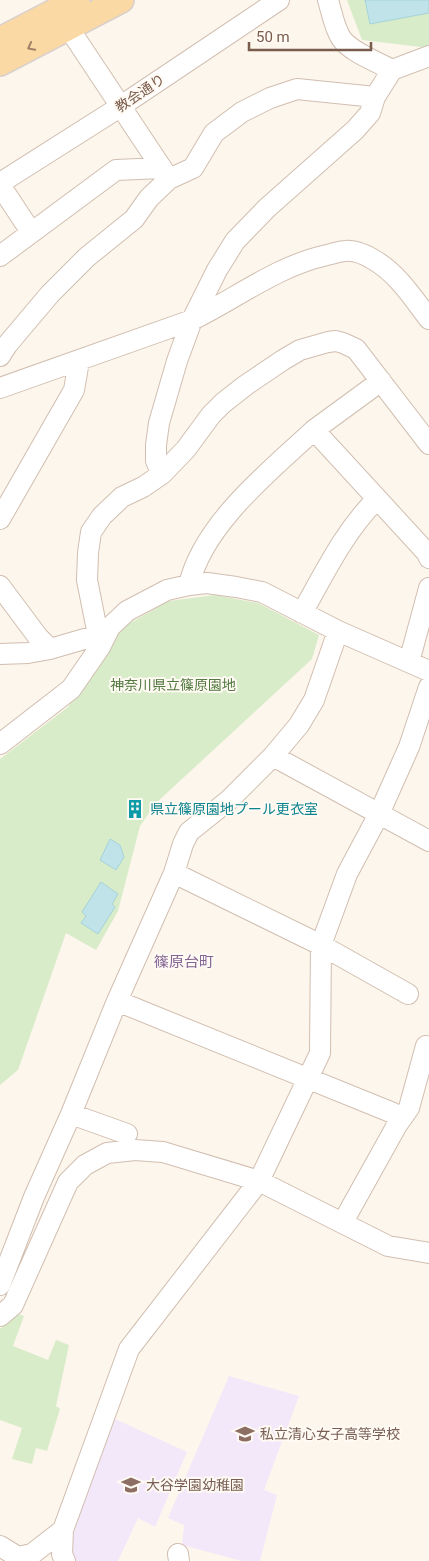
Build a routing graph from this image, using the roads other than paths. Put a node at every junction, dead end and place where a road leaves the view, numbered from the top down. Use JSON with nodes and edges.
{"nodes":[{"id":1,"x":77,"y":0,"type":"edge"},
{"id":2,"x":121,"y":0,"type":"edge"},
{"id":3,"x":279,"y":0,"type":"edge"},
{"id":4,"x":328,"y":0,"type":"edge"},
{"id":5,"x":68,"y":27,"type":"junction"},
{"id":6,"x":0,"y":40,"type":"edge"},
{"id":7,"x":425,"y":62,"type":"edge"},
{"id":8,"x":0,"y":63,"type":"edge"},
{"id":9,"x":392,"y":70,"type":"junction"},
{"id":10,"x":376,"y":97,"type":"junction"},
{"id":11,"x":120,"y":106,"type":"junction"},
{"id":12,"x":165,"y":174,"type":"junction"},
{"id":13,"x":0,"y":184,"type":"edge"},
{"id":14,"x":31,"y":232,"type":"junction"},
{"id":15,"x":0,"y":256,"type":"edge"},
{"id":16,"x":429,"y":319,"type":"edge"},
{"id":17,"x":192,"y":320,"type":"junction"},
{"id":18,"x":0,"y":356,"type":"edge"},
{"id":19,"x":78,"y":361,"type":"junction"},
{"id":20,"x":381,"y":381,"type":"junction"},
{"id":21,"x":0,"y":388,"type":"edge"},
{"id":22,"x":314,"y":430,"type":"junction"},
{"id":23,"x":429,"y":444,"type":"edge"},
{"id":24,"x":162,"y":474,"type":"junction"},
{"id":25,"x":377,"y":499,"type":"junction"},
{"id":26,"x":0,"y":519,"type":"edge"},
{"id":27,"x":429,"y":558,"type":"edge"},
{"id":28,"x":189,"y":585,"type":"junction"},
{"id":29,"x":0,"y":586,"type":"edge"},
{"id":30,"x":429,"y":588,"type":"edge"},
{"id":31,"x":302,"y":613,"type":"junction"},
{"id":32,"x":104,"y":631,"type":"junction"},
{"id":33,"x":338,"y":631,"type":"junction"},
{"id":34,"x":50,"y":649,"type":"junction"},
{"id":35,"x":0,"y":654,"type":"edge"},
{"id":36,"x":410,"y":662,"type":"junction"},
{"id":37,"x":429,"y":671,"type":"edge"},
{"id":38,"x":429,"y":687,"type":"edge"},
{"id":39,"x":0,"y":744,"type":"edge"},
{"id":40,"x":274,"y":756,"type":"junction"},
{"id":41,"x":378,"y":814,"type":"junction"},
{"id":42,"x":429,"y":841,"type":"edge"},
{"id":43,"x":174,"y":873,"type":"junction"},
{"id":44,"x":321,"y":945,"type":"junction"},
{"id":45,"x":408,"y":994,"type":"dead end"},
{"id":46,"x":117,"y":1002,"type":"junction"},
{"id":47,"x":429,"y":1048,"type":"edge"},
{"id":48,"x":307,"y":1078,"type":"junction"},
{"id":49,"x":71,"y":1114,"type":"junction"},
{"id":50,"x":393,"y":1114,"type":"dead end"},
{"id":51,"x":127,"y":1134,"type":"dead end"},
{"id":52,"x":259,"y":1181,"type":"junction"},
{"id":53,"x":343,"y":1222,"type":"junction"},
{"id":54,"x":429,"y":1253,"type":"edge"},
{"id":55,"x":0,"y":1285,"type":"edge"},
{"id":56,"x":0,"y":1316,"type":"edge"},
{"id":57,"x":63,"y":1530,"type":"junction"},
{"id":58,"x":0,"y":1546,"type":"edge"},
{"id":59,"x":17,"y":1559,"type":"edge"},
{"id":60,"x":65,"y":1561,"type":"edge"}],
"edges":[{"from":1,"to":6,"type":"main road"},
{"from":2,"to":5,"type":"main road"},
{"from":3,"to":11,"type":"street","name":"教会通り"},
{"from":4,"to":9,"type":"street"},
{"from":5,"to":8,"type":"main road","one_way":true},
{"from":5,"to":11,"type":"street"},
{"from":7,"to":9,"type":"street"},
{"from":9,"to":10,"type":"street"},
{"from":10,"to":12,"type":"street"},
{"from":10,"to":17,"type":"street"},
{"from":11,"to":12,"type":"street"},
{"from":11,"to":13,"type":"street","name":"教会通り"},
{"from":12,"to":14,"type":"street"},
{"from":12,"to":18,"type":"street"},
{"from":13,"to":14,"type":"street"},
{"from":14,"to":15,"type":"street"},
{"from":16,"to":17,"type":"street"},
{"from":17,"to":19,"type":"street"},
{"from":17,"to":24,"type":"street"},
{"from":19,"to":21,"type":"street"},
{"from":19,"to":26,"type":"street"},
{"from":20,"to":22,"type":"street"},
{"from":20,"to":23,"type":"street"},
{"from":20,"to":24,"type":"street"},
{"from":22,"to":25,"type":"street"},
{"from":22,"to":28,"type":"street"},
{"from":24,"to":32,"type":"street"},
{"from":25,"to":27,"type":"street"},
{"from":25,"to":31,"type":"street"},
{"from":28,"to":31,"type":"street"},
{"from":28,"to":32,"type":"street"},
{"from":29,"to":34,"type":"street"},
{"from":30,"to":36,"type":"street"},
{"from":31,"to":33,"type":"street"},
{"from":32,"to":34,"type":"street"},
{"from":32,"to":39,"type":"street"},
{"from":33,"to":36,"type":"street"},
{"from":33,"to":40,"type":"street"},
{"from":34,"to":35,"type":"street"},
{"from":36,"to":37,"type":"street"},
{"from":38,"to":41,"type":"street"},
{"from":40,"to":41,"type":"street"},
{"from":40,"to":43,"type":"street"},
{"from":41,"to":42,"type":"street"},
{"from":41,"to":44,"type":"street"},
{"from":43,"to":44,"type":"street"},
{"from":43,"to":46,"type":"street"},
{"from":44,"to":45,"type":"street"},
{"from":44,"to":48,"type":"street"},
{"from":46,"to":48,"type":"street"},
{"from":46,"to":49,"type":"street"},
{"from":47,"to":53,"type":"street"},
{"from":48,"to":50,"type":"street"},
{"from":48,"to":52,"type":"street"},
{"from":49,"to":51,"type":"street"},
{"from":49,"to":55,"type":"street"},
{"from":52,"to":53,"type":"street"},
{"from":52,"to":56,"type":"street"},
{"from":52,"to":57,"type":"street"},
{"from":53,"to":54,"type":"street"},
{"from":57,"to":59,"type":"street"},
{"from":57,"to":60,"type":"street"},
{"from":58,"to":59,"type":"street"}]}
